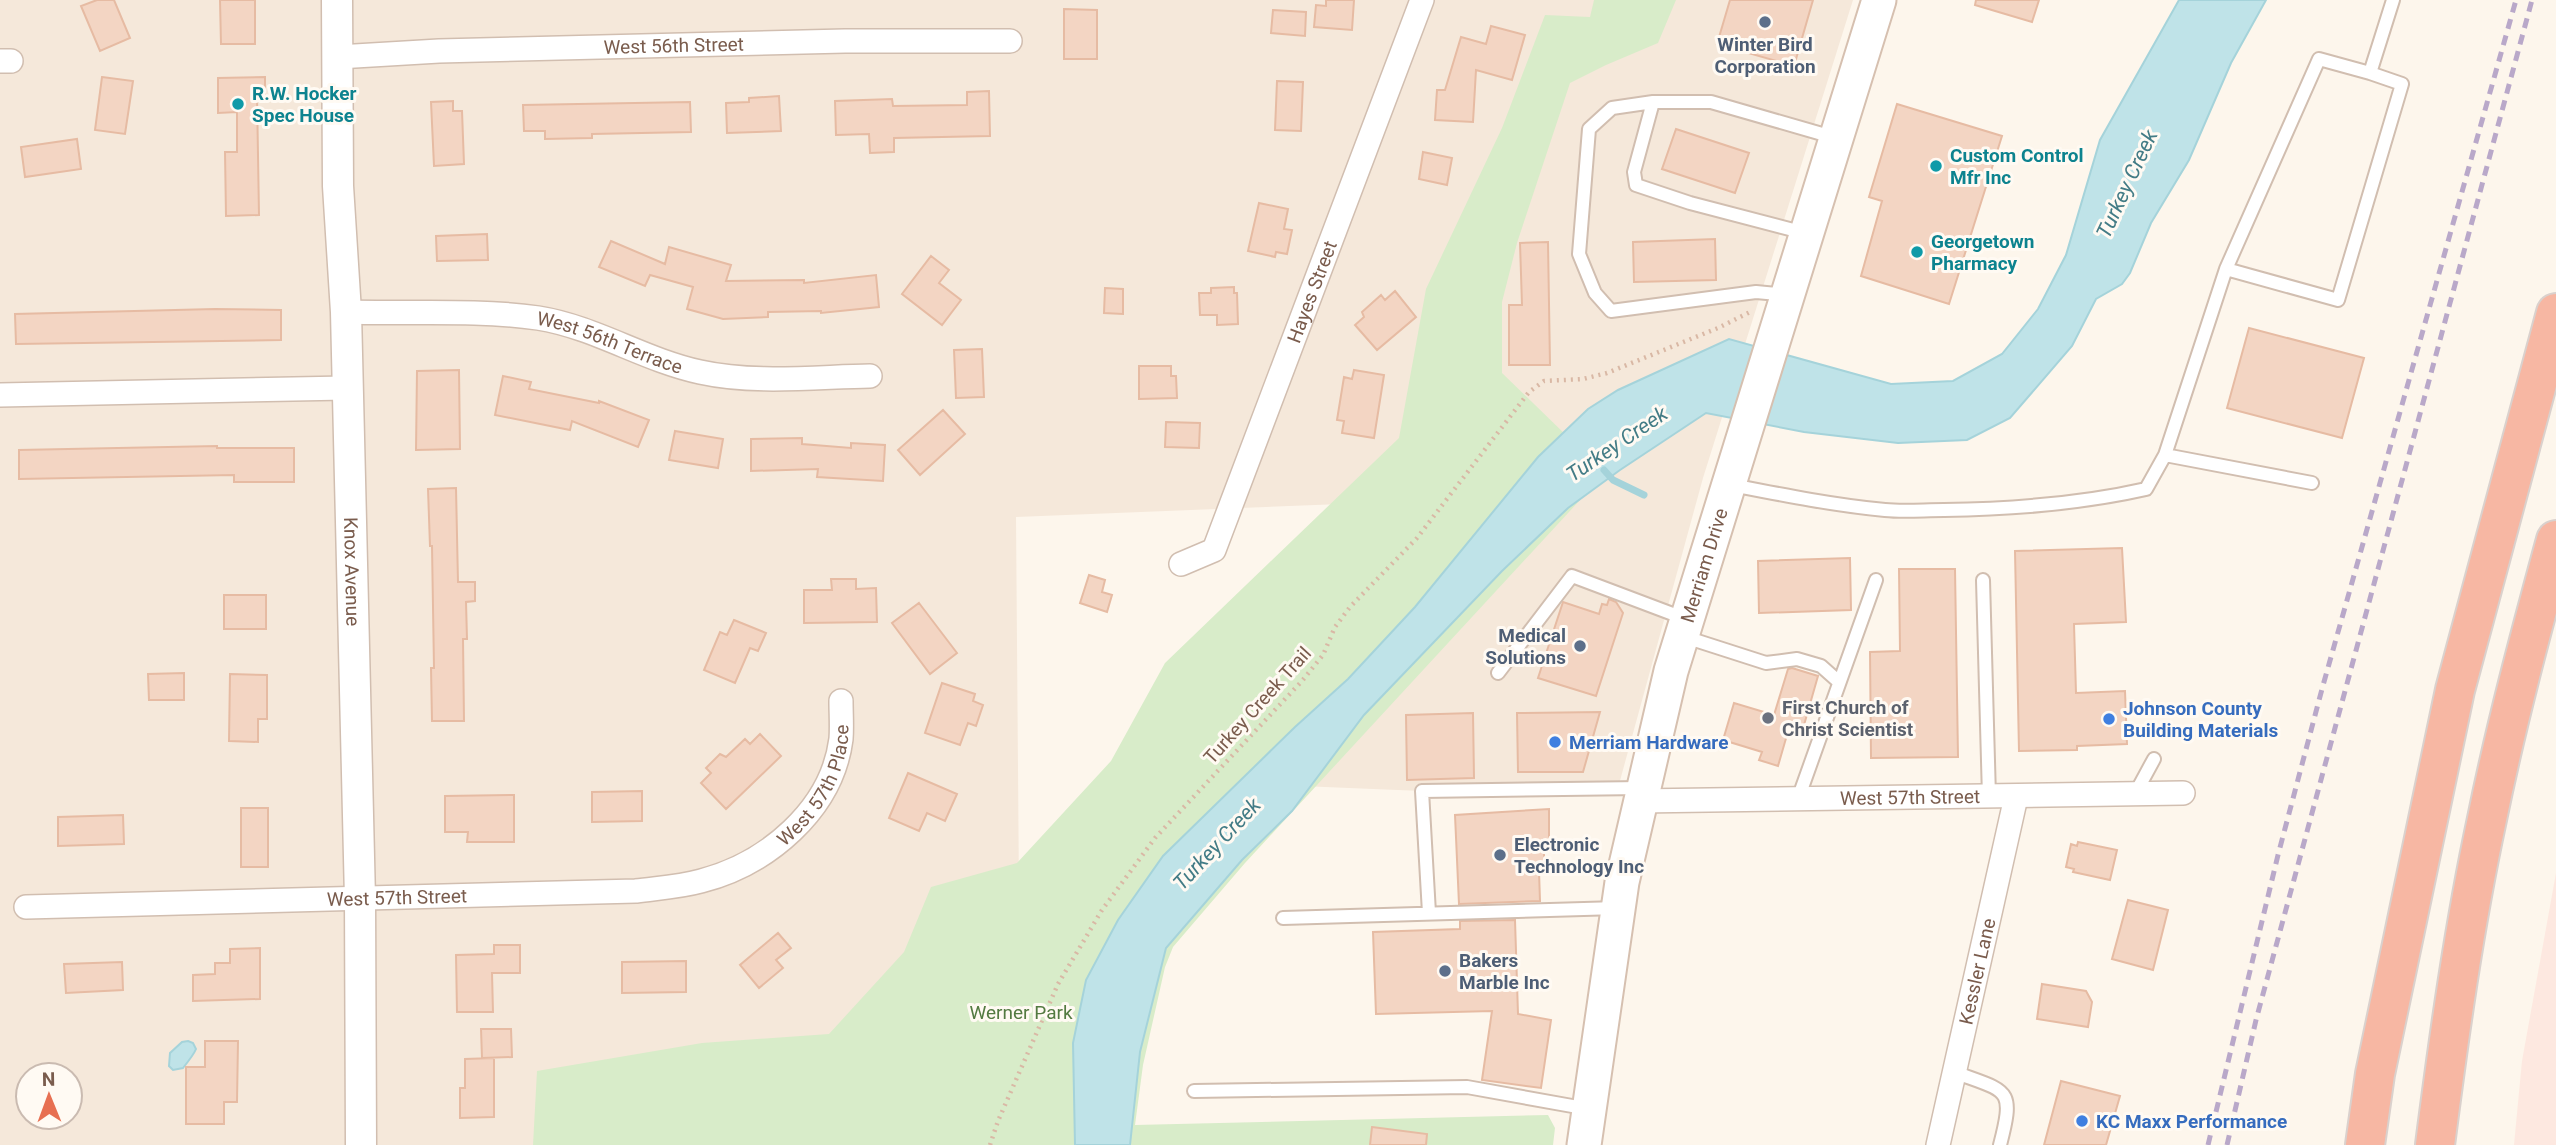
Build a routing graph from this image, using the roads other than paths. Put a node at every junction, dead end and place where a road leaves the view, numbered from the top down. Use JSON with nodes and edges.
{"nodes":[{"id":1,"x":337,"y":0,"type":"edge"},
{"id":2,"x":1422,"y":0,"type":"edge"},
{"id":3,"x":1879,"y":0,"type":"edge"},
{"id":4,"x":2393,"y":0,"type":"edge"},
{"id":5,"x":1010,"y":41,"type":"dead end"},
{"id":6,"x":338,"y":57,"type":"junction"},
{"id":7,"x":2370,"y":73,"type":"junction"},
{"id":8,"x":1653,"y":102,"type":"junction"},
{"id":9,"x":1836,"y":139,"type":"junction"},
{"id":10,"x":1806,"y":234,"type":"junction"},
{"id":11,"x":2226,"y":269,"type":"junction"},
{"id":12,"x":346,"y":312,"type":"junction"},
{"id":13,"x":2556,"y":313,"type":"edge"},
{"id":14,"x":1779,"y":319,"type":"junction"},
{"id":15,"x":870,"y":376,"type":"dead end"},
{"id":16,"x":346,"y":388,"type":"junction"},
{"id":17,"x":0,"y":395,"type":"edge"},
{"id":18,"x":2165,"y":454,"type":"junction"},
{"id":19,"x":2312,"y":483,"type":"dead end"},
{"id":20,"x":1728,"y":484,"type":"junction"},
{"id":21,"x":2556,"y":540,"type":"edge"},
{"id":22,"x":1181,"y":564,"type":"dead end"},
{"id":23,"x":1876,"y":580,"type":"dead end"},
{"id":24,"x":1983,"y":580,"type":"dead end"},
{"id":25,"x":1684,"y":628,"type":"junction"},
{"id":26,"x":1498,"y":673,"type":"dead end"},
{"id":27,"x":1839,"y":682,"type":"junction"},
{"id":28,"x":841,"y":701,"type":"dead end"},
{"id":29,"x":2154,"y":760,"type":"dead end"},
{"id":30,"x":2183,"y":793,"type":"dead end"},
{"id":31,"x":1641,"y":794,"type":"junction"},
{"id":32,"x":2135,"y":794,"type":"junction"},
{"id":33,"x":1989,"y":797,"type":"junction"},
{"id":34,"x":2016,"y":797,"type":"junction"},
{"id":35,"x":1798,"y":799,"type":"junction"},
{"id":36,"x":762,"y":854,"type":"joint"},
{"id":37,"x":360,"y":899,"type":"junction"},
{"id":38,"x":26,"y":907,"type":"dead end"},
{"id":39,"x":1619,"y":908,"type":"junction"},
{"id":40,"x":1429,"y":913,"type":"junction"},
{"id":41,"x":1283,"y":918,"type":"dead end"},
{"id":42,"x":1954,"y":1073,"type":"junction"},
{"id":43,"x":1194,"y":1091,"type":"dead end"},
{"id":44,"x":1589,"y":1109,"type":"junction"},
{"id":45,"x":2437,"y":1140,"type":"edge"},
{"id":46,"x":361,"y":1145,"type":"edge"},
{"id":47,"x":1584,"y":1145,"type":"edge"},
{"id":48,"x":1938,"y":1145,"type":"edge"},
{"id":49,"x":2000,"y":1145,"type":"edge"},
{"id":50,"x":2365,"y":1145,"type":"edge"}],
"edges":[{"from":1,"to":6,"type":"street","name":"Knox Avenue"},
{"from":2,"to":22,"type":"street","name":"Hayes Street"},
{"from":3,"to":9,"type":"main road","name":"Merriam Drive"},
{"from":4,"to":7,"type":"lane"},
{"from":5,"to":6,"type":"street","name":"West 56th Street"},
{"from":6,"to":12,"type":"street","name":"Knox Avenue"},
{"from":7,"to":11,"type":"lane"},
{"from":7,"to":11,"type":"lane"},
{"from":8,"to":9,"type":"lane"},
{"from":8,"to":10,"type":"lane"},
{"from":8,"to":14,"type":"lane"},
{"from":9,"to":10,"type":"main road","name":"Merriam Drive"},
{"from":10,"to":14,"type":"main road","name":"Merriam Drive"},
{"from":11,"to":18,"type":"lane"},
{"from":12,"to":15,"type":"street","name":"West 56th Terrace"},
{"from":12,"to":16,"type":"street","name":"Knox Avenue"},
{"from":13,"to":50,"type":"highway"},
{"from":14,"to":20,"type":"main road","name":"Merriam Drive"},
{"from":16,"to":17,"type":"street"},
{"from":16,"to":37,"type":"street","name":"Knox Avenue"},
{"from":18,"to":19,"type":"lane"},
{"from":18,"to":20,"type":"lane"},
{"from":20,"to":25,"type":"main road","name":"Merriam Drive"},
{"from":21,"to":45,"type":"highway"},
{"from":23,"to":27,"type":"lane"},
{"from":24,"to":33,"type":"lane"},
{"from":25,"to":26,"type":"lane"},
{"from":25,"to":27,"type":"lane"},
{"from":25,"to":31,"type":"main road","name":"Merriam Drive"},
{"from":27,"to":35,"type":"lane"},
{"from":28,"to":36,"type":"street","name":"West 57th Place"},
{"from":29,"to":32,"type":"lane"},
{"from":30,"to":32,"type":"street","name":"West 57th Street"},
{"from":31,"to":35,"type":"street","name":"West 57th Street"},
{"from":31,"to":39,"type":"main road","name":"Merriam Drive"},
{"from":31,"to":40,"type":"lane"},
{"from":32,"to":34,"type":"street","name":"West 57th Street"},
{"from":33,"to":34,"type":"street","name":"West 57th Street"},
{"from":33,"to":35,"type":"street","name":"West 57th Street"},
{"from":34,"to":42,"type":"street","name":"Kessler Lane"},
{"from":36,"to":37,"type":"street","name":"West 57th Street"},
{"from":37,"to":38,"type":"street","name":"West 57th Street"},
{"from":37,"to":46,"type":"street","name":"Knox Avenue"},
{"from":39,"to":40,"type":"lane"},
{"from":39,"to":44,"type":"main road","name":"Merriam Drive"},
{"from":40,"to":41,"type":"lane"},
{"from":42,"to":48,"type":"street","name":"Kessler Lane"},
{"from":42,"to":49,"type":"lane"},
{"from":43,"to":44,"type":"lane"},
{"from":44,"to":47,"type":"main road","name":"Merriam Drive"}]}
